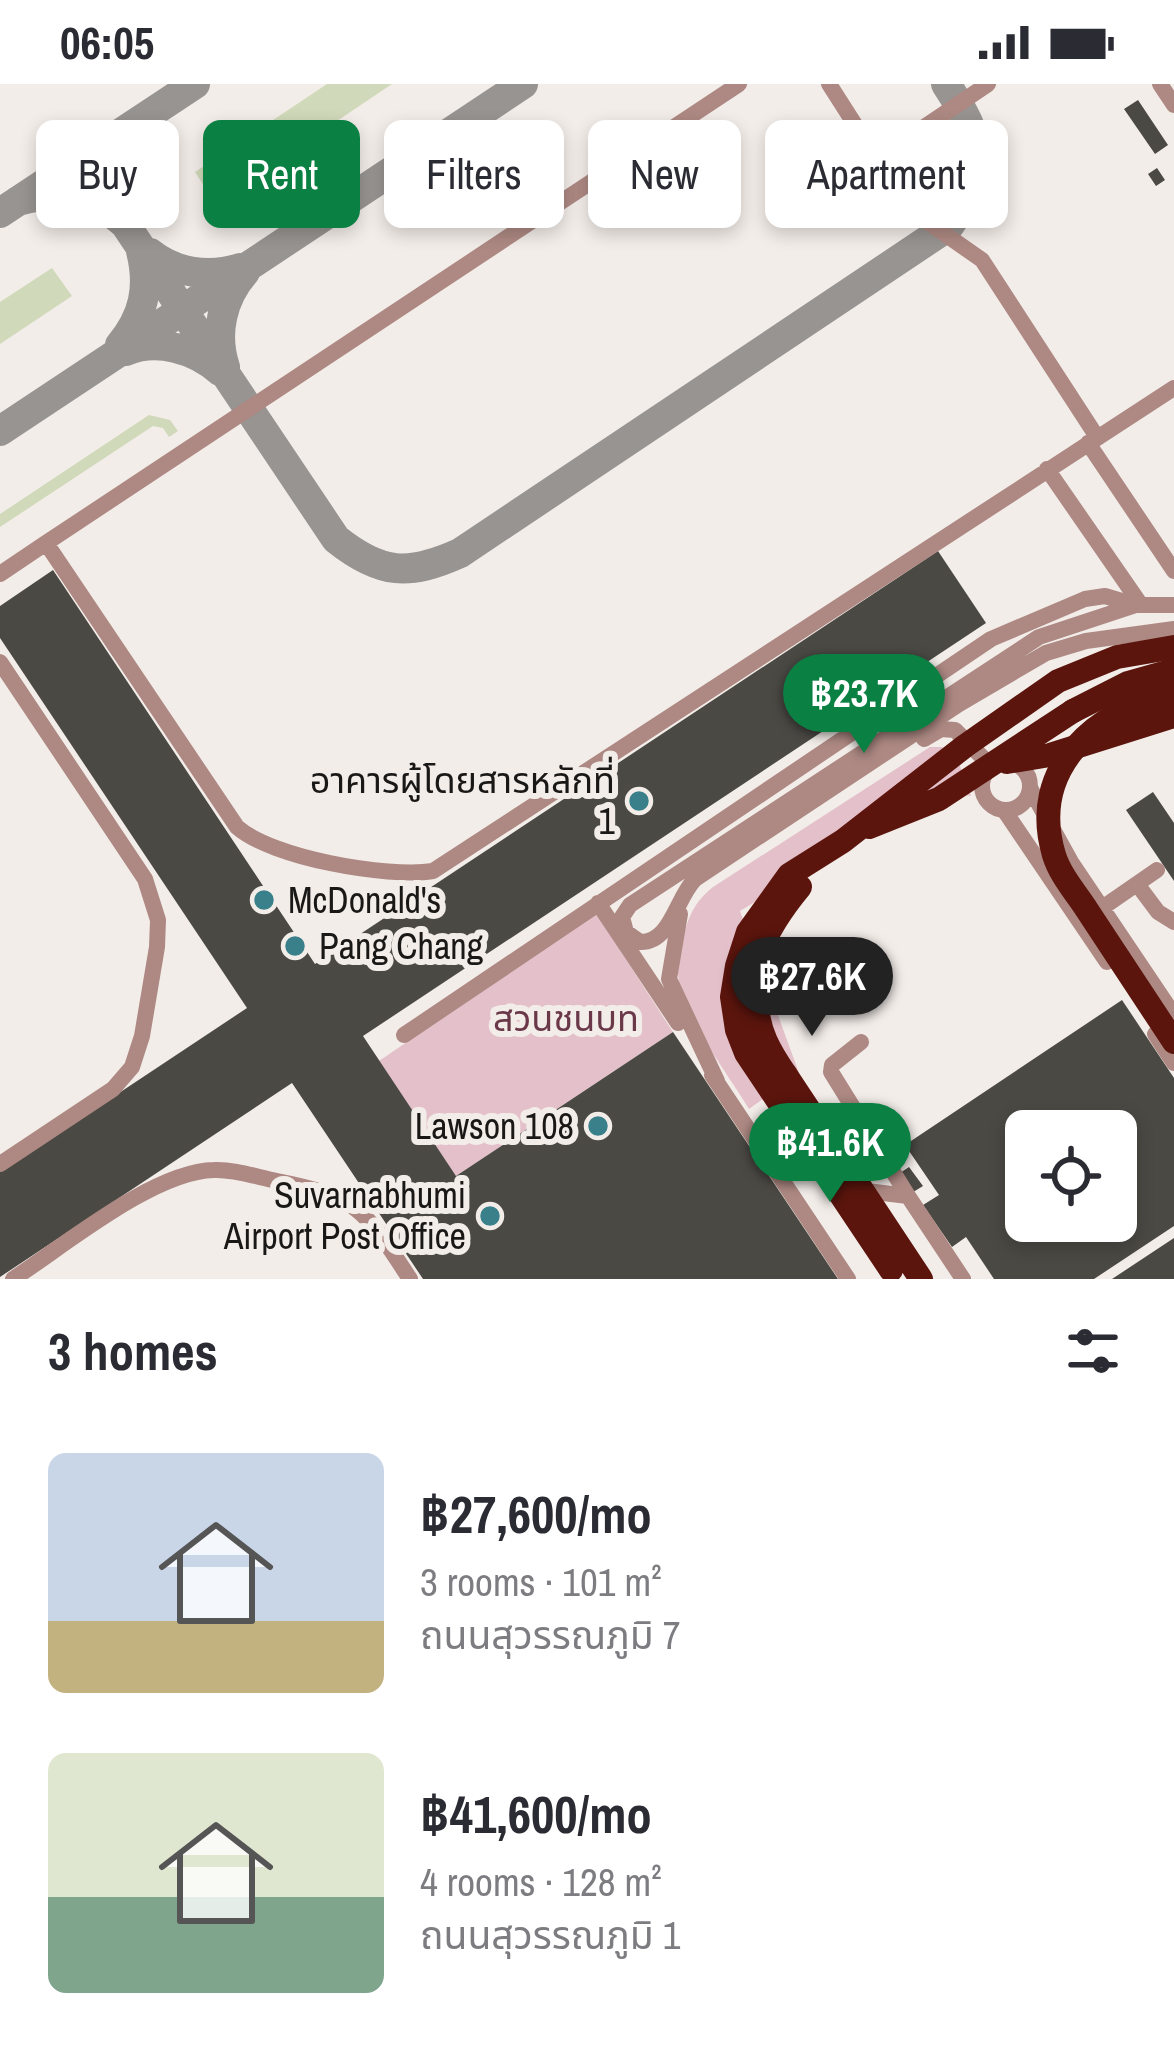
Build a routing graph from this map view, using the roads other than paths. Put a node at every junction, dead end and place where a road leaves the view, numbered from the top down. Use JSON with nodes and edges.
{"nodes":[{"id":1,"x":739,"y":84,"type":"edge"},
{"id":2,"x":829,"y":84,"type":"edge"},
{"id":3,"x":988,"y":84,"type":"edge"},
{"id":4,"x":1160,"y":84,"type":"edge"},
{"id":5,"x":1174,"y":105,"type":"edge"},
{"id":6,"x":852,"y":120,"type":"edge"},
{"id":7,"x":935,"y":120,"type":"edge"},
{"id":8,"x":936,"y":228,"type":"edge"},
{"id":9,"x":1174,"y":388,"type":"edge"},
{"id":10,"x":1092,"y":440,"type":"junction"},
{"id":11,"x":1048,"y":469,"type":"junction"},
{"id":12,"x":46,"y":543,"type":"junction"},
{"id":13,"x":1174,"y":571,"type":"edge"},
{"id":14,"x":0,"y":574,"type":"edge"},
{"id":15,"x":1174,"y":604,"type":"edge"},
{"id":16,"x":1138,"y":605,"type":"junction"},
{"id":17,"x":1174,"y":629,"type":"edge"},
{"id":18,"x":1174,"y":647,"type":"edge"},
{"id":19,"x":0,"y":662,"type":"edge"},
{"id":20,"x":1174,"y":670,"type":"edge"},
{"id":21,"x":1174,"y":693,"type":"edge"},
{"id":22,"x":1174,"y":716,"type":"edge"},
{"id":23,"x":999,"y":764,"type":"junction"},
{"id":24,"x":1030,"y":788,"type":"junction"},
{"id":25,"x":1004,"y":810,"type":"junction"},
{"id":26,"x":903,"y":817,"type":"junction"},
{"id":27,"x":706,"y":830,"type":"junction"},
{"id":28,"x":843,"y":841,"type":"junction"},
{"id":29,"x":718,"y":848,"type":"junction"},
{"id":30,"x":1064,"y":848,"type":"junction"},
{"id":31,"x":1039,"y":862,"type":"junction"},
{"id":32,"x":1157,"y":870,"type":"dead end"},
{"id":33,"x":1138,"y":884,"type":"junction"},
{"id":34,"x":598,"y":903,"type":"junction"},
{"id":35,"x":1102,"y":908,"type":"junction"},
{"id":36,"x":1174,"y":922,"type":"edge"},
{"id":37,"x":622,"y":934,"type":"junction"},
{"id":38,"x":1126,"y":944,"type":"junction"},
{"id":39,"x":1105,"y":958,"type":"junction"},
{"id":40,"x":1171,"y":1011,"type":"edge"},
{"id":41,"x":1147,"y":1022,"type":"junction"},
{"id":42,"x":404,"y":1035,"type":"dead end"},
{"id":43,"x":1174,"y":1042,"type":"edge"},
{"id":44,"x":1174,"y":1063,"type":"edge"},
{"id":45,"x":717,"y":1081,"type":"junction"},
{"id":46,"x":769,"y":1159,"type":"junction"},
{"id":47,"x":0,"y":1164,"type":"edge"},
{"id":48,"x":854,"y":1190,"type":"junction"},
{"id":49,"x":908,"y":1196,"type":"junction"},
{"id":50,"x":13,"y":1279,"type":"edge"},
{"id":51,"x":410,"y":1279,"type":"edge"},
{"id":52,"x":848,"y":1279,"type":"edge"},
{"id":53,"x":881,"y":1279,"type":"edge"},
{"id":54,"x":897,"y":1279,"type":"edge"},
{"id":55,"x":915,"y":1279,"type":"edge"},
{"id":56,"x":963,"y":1279,"type":"edge"}],
"edges":[{"from":1,"to":12,"type":"street"},
{"from":2,"to":6,"type":"street"},
{"from":3,"to":7,"type":"street"},
{"from":4,"to":5,"type":"street"},
{"from":8,"to":10,"type":"street"},
{"from":9,"to":10,"type":"street"},
{"from":10,"to":11,"type":"street"},
{"from":10,"to":13,"type":"street"},
{"from":11,"to":12,"type":"street"},
{"from":11,"to":16,"type":"street"},
{"from":12,"to":14,"type":"street"},
{"from":15,"to":16,"type":"street"},
{"from":16,"to":27,"type":"street"},
{"from":16,"to":29,"type":"street"},
{"from":17,"to":37,"type":"street"},
{"from":18,"to":28,"type":"highway","bridge":true},
{"from":19,"to":47,"type":"street"},
{"from":20,"to":26,"type":"highway","bridge":true},
{"from":21,"to":43,"type":"highway","bridge":true},
{"from":22,"to":23,"type":"highway"},
{"from":23,"to":24,"type":"street"},
{"from":23,"to":25,"type":"street"},
{"from":23,"to":45,"type":"street"},
{"from":24,"to":25,"type":"street"},
{"from":24,"to":30,"type":"street"},
{"from":25,"to":31,"type":"street"},
{"from":26,"to":53,"type":"highway","bridge":true},
{"from":26,"to":55,"type":"highway","bridge":true},
{"from":27,"to":29,"type":"street"},
{"from":27,"to":34,"type":"street"},
{"from":28,"to":54,"type":"highway","bridge":true},
{"from":28,"to":55,"type":"highway","bridge":true},
{"from":29,"to":37,"type":"street"},
{"from":30,"to":31,"type":"street"},
{"from":30,"to":35,"type":"street"},
{"from":31,"to":39,"type":"street"},
{"from":32,"to":33,"type":"street"},
{"from":33,"to":35,"type":"street"},
{"from":33,"to":36,"type":"street"},
{"from":34,"to":37,"type":"street"},
{"from":34,"to":42,"type":"street"},
{"from":35,"to":38,"type":"street"},
{"from":37,"to":45,"type":"street"},
{"from":38,"to":39,"type":"street"},
{"from":38,"to":40,"type":"street"},
{"from":39,"to":41,"type":"street"},
{"from":40,"to":41,"type":"street"},
{"from":41,"to":44,"type":"street"},
{"from":45,"to":46,"type":"street"},
{"from":46,"to":48,"type":"street"},
{"from":46,"to":52,"type":"street"},
{"from":48,"to":49,"type":"street"},
{"from":48,"to":49,"type":"street"},
{"from":48,"to":55,"type":"street"},
{"from":49,"to":56,"type":"street"},
{"from":50,"to":51,"type":"street"}]}
